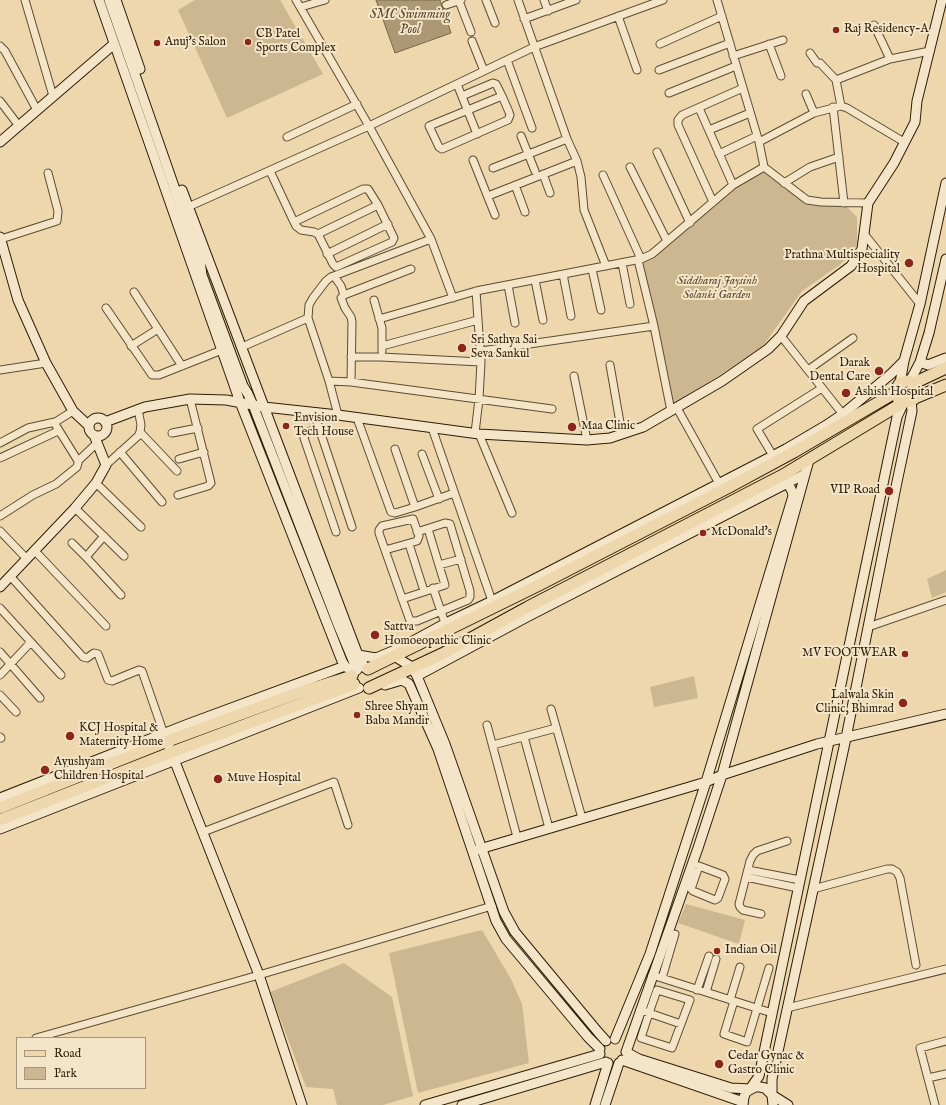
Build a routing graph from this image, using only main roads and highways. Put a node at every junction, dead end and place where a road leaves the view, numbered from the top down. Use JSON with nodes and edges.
{"nodes":[{"id":1,"x":99,"y":0,"type":"edge"},
{"id":2,"x":110,"y":0,"type":"edge"},
{"id":3,"x":116,"y":0,"type":"edge"},
{"id":4,"x":942,"y":0,"type":"edge"},
{"id":5,"x":114,"y":44,"type":"junction"},
{"id":6,"x":0,"y":142,"type":"edge"},
{"id":7,"x":946,"y":183,"type":"edge"},
{"id":8,"x":0,"y":238,"type":"edge"},
{"id":9,"x":2,"y":255,"type":"edge"},
{"id":10,"x":946,"y":259,"type":"edge"},
{"id":11,"x":946,"y":358,"type":"edge"},
{"id":12,"x":904,"y":361,"type":"junction"},
{"id":13,"x":920,"y":362,"type":"junction"},
{"id":14,"x":946,"y":368,"type":"edge"},
{"id":15,"x":905,"y":385,"type":"junction"},
{"id":16,"x":946,"y":385,"type":"edge"},
{"id":17,"x":910,"y":400,"type":"junction"},
{"id":18,"x":240,"y":402,"type":"junction"},
{"id":19,"x":253,"y":405,"type":"junction"},
{"id":20,"x":264,"y":407,"type":"junction"},
{"id":21,"x":845,"y":417,"type":"junction"},
{"id":22,"x":105,"y":422,"type":"junction"},
{"id":23,"x":89,"y":426,"type":"junction"},
{"id":24,"x":96,"y":439,"type":"junction"},
{"id":25,"x":808,"y":460,"type":"junction"},
{"id":26,"x":805,"y":474,"type":"junction"},
{"id":27,"x":785,"y":479,"type":"junction"},
{"id":28,"x":537,"y":582,"type":"junction"},
{"id":29,"x":0,"y":587,"type":"edge"},
{"id":30,"x":358,"y":655,"type":"junction"},
{"id":31,"x":394,"y":656,"type":"junction"},
{"id":32,"x":414,"y":671,"type":"junction"},
{"id":33,"x":360,"y":677,"type":"junction"},
{"id":34,"x":946,"y":714,"type":"edge"},
{"id":35,"x":166,"y":738,"type":"junction"},
{"id":36,"x":846,"y":738,"type":"junction"},
{"id":37,"x":829,"y":741,"type":"junction"},
{"id":38,"x":174,"y":756,"type":"junction"},
{"id":39,"x":722,"y":775,"type":"junction"},
{"id":40,"x":706,"y":782,"type":"junction"},
{"id":41,"x":0,"y":798,"type":"edge"},
{"id":42,"x":0,"y":808,"type":"edge"},
{"id":43,"x":0,"y":820,"type":"edge"},
{"id":44,"x":0,"y":829,"type":"edge"},
{"id":45,"x":477,"y":849,"type":"junction"},
{"id":46,"x":610,"y":1040,"type":"junction"},
{"id":47,"x":600,"y":1052,"type":"junction"},
{"id":48,"x":622,"y":1058,"type":"junction"},
{"id":49,"x":607,"y":1063,"type":"junction"},
{"id":50,"x":750,"y":1089,"type":"junction"},
{"id":51,"x":772,"y":1095,"type":"junction"},
{"id":52,"x":743,"y":1103,"type":"edge"},
{"id":53,"x":302,"y":1105,"type":"edge"},
{"id":54,"x":425,"y":1105,"type":"edge"},
{"id":55,"x":462,"y":1105,"type":"edge"},
{"id":56,"x":595,"y":1105,"type":"edge"},
{"id":57,"x":605,"y":1105,"type":"edge"},
{"id":58,"x":773,"y":1105,"type":"edge"},
{"id":59,"x":788,"y":1105,"type":"edge"}],
"edges":[{"from":1,"to":5,"type":"main road"},
{"from":2,"to":19,"type":"main road"},
{"from":3,"to":20,"type":"main road"},
{"from":4,"to":20,"type":"main road"},
{"from":5,"to":6,"type":"main road"},
{"from":5,"to":18,"type":"main road"},
{"from":7,"to":12,"type":"main road"},
{"from":8,"to":9,"type":"main road"},
{"from":9,"to":23,"type":"main road"},
{"from":10,"to":13,"type":"main road"},
{"from":11,"to":13,"type":"main road"},
{"from":12,"to":15,"type":"main road"},
{"from":12,"to":21,"type":"main road"},
{"from":13,"to":15,"type":"main road"},
{"from":14,"to":15,"type":"main road"},
{"from":15,"to":17,"type":"main road"},
{"from":15,"to":17,"type":"main road"},
{"from":15,"to":21,"type":"main road"},
{"from":16,"to":17,"type":"main road"},
{"from":17,"to":25,"type":"main road"},
{"from":17,"to":36,"type":"main road"},
{"from":17,"to":37,"type":"main road"},
{"from":18,"to":19,"type":"main road"},
{"from":18,"to":22,"type":"main road"},
{"from":18,"to":33,"type":"main road"},
{"from":19,"to":20,"type":"main road"},
{"from":19,"to":33,"type":"main road"},
{"from":20,"to":30,"type":"main road"},
{"from":21,"to":28,"type":"main road"},
{"from":22,"to":23,"type":"main road"},
{"from":22,"to":24,"type":"main road"},
{"from":23,"to":24,"type":"main road"},
{"from":24,"to":29,"type":"main road"},
{"from":25,"to":26,"type":"main road"},
{"from":25,"to":27,"type":"main road"},
{"from":26,"to":27,"type":"main road"},
{"from":26,"to":39,"type":"main road"},
{"from":27,"to":32,"type":"main road"},
{"from":27,"to":40,"type":"main road"},
{"from":28,"to":30,"type":"main road"},
{"from":28,"to":31,"type":"main road"},
{"from":30,"to":33,"type":"main road"},
{"from":31,"to":32,"type":"main road"},
{"from":31,"to":33,"type":"main road"},
{"from":32,"to":33,"type":"main road"},
{"from":32,"to":45,"type":"main road"},
{"from":33,"to":35,"type":"main road"},
{"from":33,"to":38,"type":"main road"},
{"from":33,"to":45,"type":"main road"},
{"from":34,"to":36,"type":"main road"},
{"from":35,"to":38,"type":"main road"},
{"from":35,"to":41,"type":"main road"},
{"from":35,"to":42,"type":"main road"},
{"from":36,"to":37,"type":"main road"},
{"from":36,"to":51,"type":"main road"},
{"from":37,"to":39,"type":"main road"},
{"from":37,"to":50,"type":"main road"},
{"from":38,"to":43,"type":"main road"},
{"from":38,"to":44,"type":"main road"},
{"from":38,"to":53,"type":"main road"},
{"from":39,"to":40,"type":"main road"},
{"from":39,"to":48,"type":"main road"},
{"from":40,"to":45,"type":"main road"},
{"from":40,"to":46,"type":"main road"},
{"from":45,"to":46,"type":"main road"},
{"from":45,"to":47,"type":"main road"},
{"from":46,"to":47,"type":"main road"},
{"from":46,"to":48,"type":"main road"},
{"from":47,"to":49,"type":"main road"},
{"from":47,"to":54,"type":"main road"},
{"from":48,"to":49,"type":"main road"},
{"from":48,"to":50,"type":"main road"},
{"from":48,"to":52,"type":"main road"},
{"from":48,"to":57,"type":"main road"},
{"from":49,"to":55,"type":"main road"},
{"from":49,"to":56,"type":"main road"},
{"from":50,"to":51,"type":"main road"},
{"from":50,"to":52,"type":"main road"},
{"from":51,"to":58,"type":"main road"},
{"from":51,"to":59,"type":"main road"}]}
